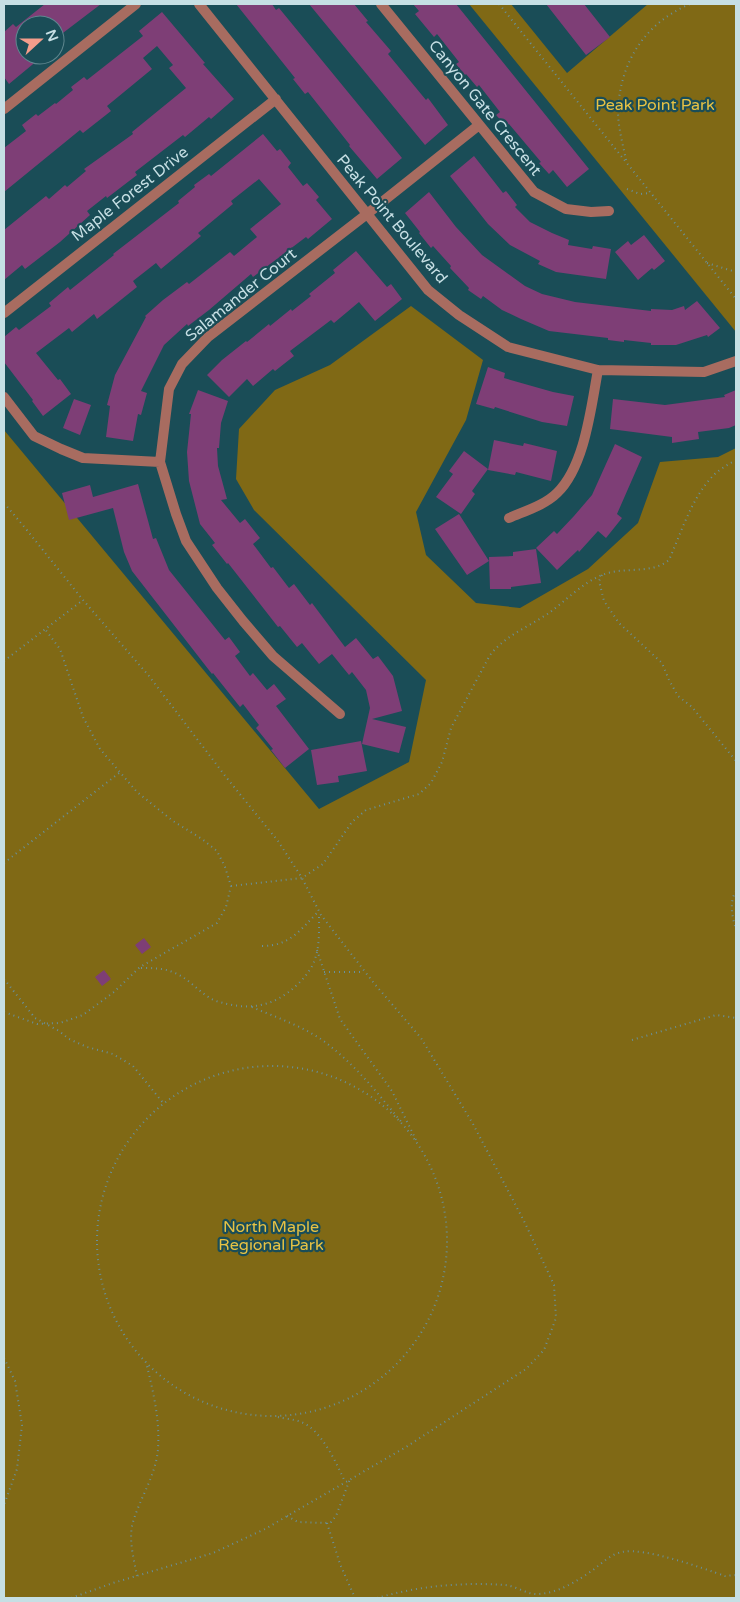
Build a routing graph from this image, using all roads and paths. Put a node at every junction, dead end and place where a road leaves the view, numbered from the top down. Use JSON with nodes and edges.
{"nodes":[{"id":1,"x":136,"y":4,"type":"edge"},
{"id":2,"x":198,"y":4,"type":"edge"},
{"id":3,"x":381,"y":4,"type":"edge"},
{"id":4,"x":499,"y":4,"type":"edge"},
{"id":5,"x":690,"y":4,"type":"edge"},
{"id":6,"x":276,"y":99,"type":"junction"},
{"id":7,"x":4,"y":109,"type":"edge"},
{"id":8,"x":478,"y":125,"type":"junction"},
{"id":9,"x":626,"y":162,"type":"junction"},
{"id":10,"x":627,"y":189,"type":"dead end"},
{"id":11,"x":651,"y":193,"type":"junction"},
{"id":12,"x":610,"y":211,"type":"dead end"},
{"id":13,"x":367,"y":214,"type":"junction"},
{"id":14,"x":708,"y":263,"type":"junction"},
{"id":15,"x":736,"y":272,"type":"edge"},
{"id":16,"x":736,"y":299,"type":"edge"},
{"id":17,"x":4,"y":313,"type":"edge"},
{"id":18,"x":736,"y":361,"type":"edge"},
{"id":19,"x":598,"y":370,"type":"junction"},
{"id":20,"x":4,"y":397,"type":"edge"},
{"id":21,"x":736,"y":460,"type":"edge"},
{"id":22,"x":160,"y":462,"type":"junction"},
{"id":23,"x":4,"y":503,"type":"edge"},
{"id":24,"x":509,"y":518,"type":"dead end"},
{"id":25,"x":602,"y":575,"type":"junction"},
{"id":26,"x":83,"y":600,"type":"junction"},
{"id":27,"x":45,"y":629,"type":"junction"},
{"id":28,"x":4,"y":661,"type":"edge"},
{"id":29,"x":340,"y":714,"type":"dead end"},
{"id":30,"x":736,"y":761,"type":"edge"},
{"id":31,"x":119,"y":773,"type":"junction"},
{"id":32,"x":4,"y":863,"type":"edge"},
{"id":33,"x":302,"y":878,"type":"junction"},
{"id":34,"x":231,"y":886,"type":"junction"},
{"id":35,"x":736,"y":891,"type":"edge"},
{"id":36,"x":319,"y":911,"type":"junction"},
{"id":37,"x":736,"y":929,"type":"edge"},
{"id":38,"x":262,"y":946,"type":"dead end"},
{"id":39,"x":317,"y":949,"type":"junction"},
{"id":40,"x":140,"y":968,"type":"junction"},
{"id":41,"x":324,"y":972,"type":"junction"},
{"id":42,"x":365,"y":972,"type":"junction"},
{"id":43,"x":4,"y":979,"type":"edge"},
{"id":44,"x":250,"y":1006,"type":"junction"},
{"id":45,"x":4,"y":1012,"type":"edge"},
{"id":46,"x":736,"y":1018,"type":"edge"},
{"id":47,"x":45,"y":1024,"type":"junction"},
{"id":48,"x":632,"y":1040,"type":"dead end"},
{"id":49,"x":164,"y":1104,"type":"junction"},
{"id":50,"x":416,"y":1142,"type":"junction"},
{"id":51,"x":4,"y":1358,"type":"edge"},
{"id":52,"x":146,"y":1361,"type":"junction"},
{"id":53,"x":275,"y":1417,"type":"junction"},
{"id":54,"x":350,"y":1479,"type":"junction"},
{"id":55,"x":346,"y":1482,"type":"junction"},
{"id":56,"x":4,"y":1505,"type":"edge"},
{"id":57,"x":287,"y":1516,"type":"junction"},
{"id":58,"x":327,"y":1523,"type":"junction"},
{"id":59,"x":736,"y":1575,"type":"edge"},
{"id":60,"x":137,"y":1576,"type":"junction"},
{"id":61,"x":70,"y":1598,"type":"edge"},
{"id":62,"x":355,"y":1598,"type":"edge"},
{"id":63,"x":377,"y":1598,"type":"edge"}],
"edges":[{"from":1,"to":7,"type":"street"},
{"from":2,"to":6,"type":"street","name":"Peak Point Boulevard"},
{"from":3,"to":8,"type":"street","name":"Canyon Gate Crescent"},
{"from":4,"to":9,"type":"path"},
{"from":5,"to":9,"type":"path"},
{"from":6,"to":13,"type":"street","name":"Peak Point Boulevard"},
{"from":6,"to":17,"type":"street","name":"Maple Forest Drive"},
{"from":8,"to":12,"type":"street","name":"Canyon Gate Crescent"},
{"from":8,"to":13,"type":"street","name":"Salamander Court"},
{"from":9,"to":11,"type":"path"},
{"from":10,"to":11,"type":"path"},
{"from":11,"to":14,"type":"path"},
{"from":13,"to":19,"type":"street","name":"Peak Point Boulevard"},
{"from":13,"to":22,"type":"street","name":"Salamander Court"},
{"from":14,"to":15,"type":"path"},
{"from":14,"to":16,"type":"path"},
{"from":18,"to":19,"type":"street","name":"Peak Point Boulevard"},
{"from":19,"to":24,"type":"street"},
{"from":20,"to":22,"type":"street"},
{"from":21,"to":25,"type":"path"},
{"from":22,"to":29,"type":"street","name":"Salamander Court"},
{"from":23,"to":26,"type":"path"},
{"from":25,"to":30,"type":"path"},
{"from":25,"to":33,"type":"path"},
{"from":26,"to":27,"type":"path"},
{"from":26,"to":33,"type":"path"},
{"from":27,"to":28,"type":"path"},
{"from":27,"to":31,"type":"path"},
{"from":31,"to":32,"type":"path"},
{"from":31,"to":34,"type":"path"},
{"from":33,"to":34,"type":"path"},
{"from":33,"to":36,"type":"path"},
{"from":34,"to":40,"type":"path"},
{"from":35,"to":37,"type":"path"},
{"from":36,"to":38,"type":"path"},
{"from":36,"to":39,"type":"path"},
{"from":36,"to":42,"type":"path"},
{"from":39,"to":41,"type":"path"},
{"from":39,"to":44,"type":"path"},
{"from":40,"to":44,"type":"path"},
{"from":40,"to":47,"type":"path"},
{"from":41,"to":42,"type":"path"},
{"from":41,"to":50,"type":"path"},
{"from":42,"to":54,"type":"path"},
{"from":43,"to":47,"type":"path"},
{"from":44,"to":50,"type":"path"},
{"from":45,"to":47,"type":"path"},
{"from":46,"to":48,"type":"path"},
{"from":47,"to":49,"type":"path"},
{"from":49,"to":50,"type":"path"},
{"from":49,"to":52,"type":"path"},
{"from":50,"to":53,"type":"path"},
{"from":51,"to":56,"type":"path"},
{"from":52,"to":53,"type":"path"},
{"from":52,"to":60,"type":"path"},
{"from":53,"to":55,"type":"path"},
{"from":54,"to":55,"type":"path"},
{"from":54,"to":58,"type":"path"},
{"from":55,"to":57,"type":"path"},
{"from":57,"to":58,"type":"path"},
{"from":57,"to":60,"type":"path"},
{"from":58,"to":62,"type":"path"},
{"from":59,"to":63,"type":"path"},
{"from":60,"to":61,"type":"path"}]}
